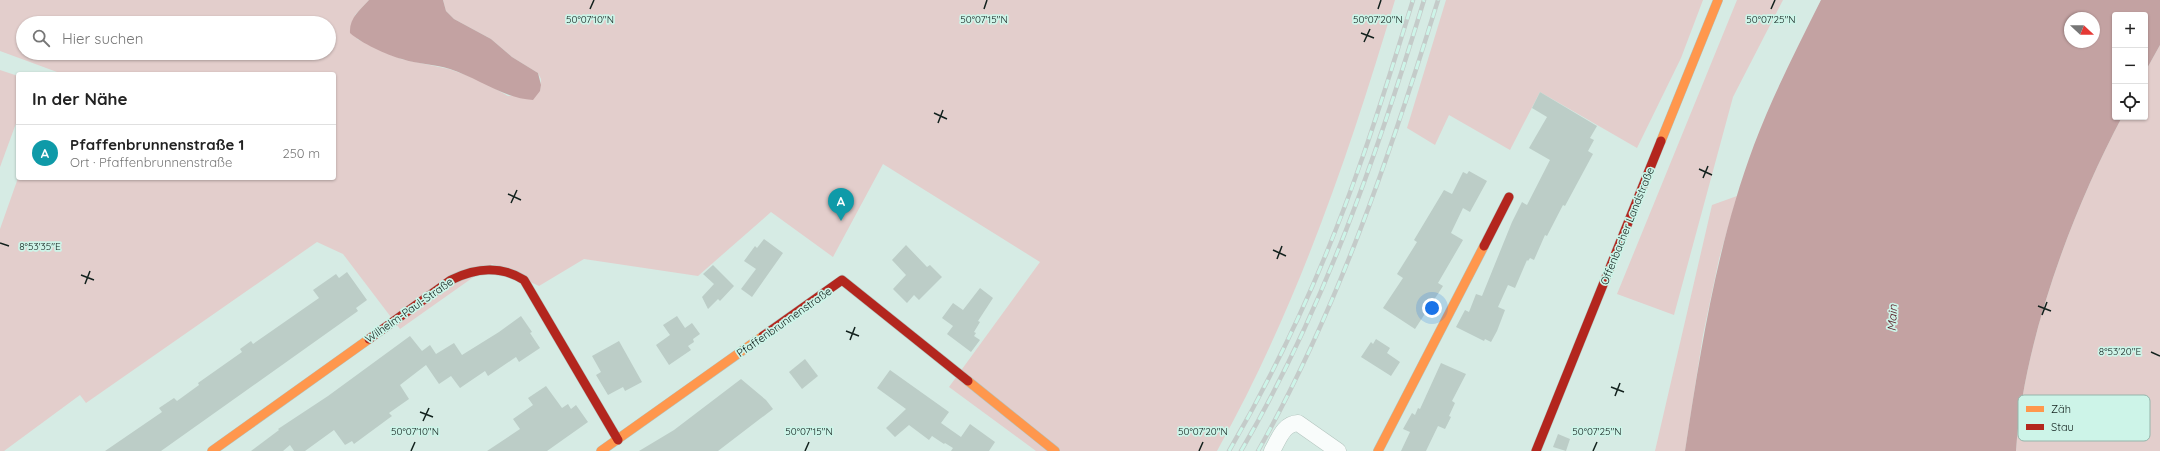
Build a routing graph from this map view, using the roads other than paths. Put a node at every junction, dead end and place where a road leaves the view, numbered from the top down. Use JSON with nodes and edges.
{"nodes":[{"id":1,"x":1718,"y":0,"type":"edge"},
{"id":2,"x":1509,"y":197,"type":"dead end"},
{"id":3,"x":618,"y":440,"type":"junction"},
{"id":4,"x":212,"y":451,"type":"edge"},
{"id":5,"x":601,"y":451,"type":"edge"},
{"id":6,"x":1054,"y":451,"type":"edge"},
{"id":7,"x":1272,"y":451,"type":"edge"},
{"id":8,"x":1338,"y":451,"type":"edge"},
{"id":9,"x":1378,"y":451,"type":"edge"},
{"id":10,"x":1536,"y":451,"type":"edge"}],
"edges":[{"from":1,"to":10,"type":"street","name":"Offenbacher Landstraße"},
{"from":2,"to":9,"type":"street"},
{"from":3,"to":4,"type":"street","name":"Wilhelm-Paul-Straße"},
{"from":3,"to":5,"type":"street","name":"Pfaffenbrunnenstraße"},
{"from":3,"to":6,"type":"street","name":"Pfaffenbrunnenstraße"},
{"from":7,"to":8,"type":"street"}]}
